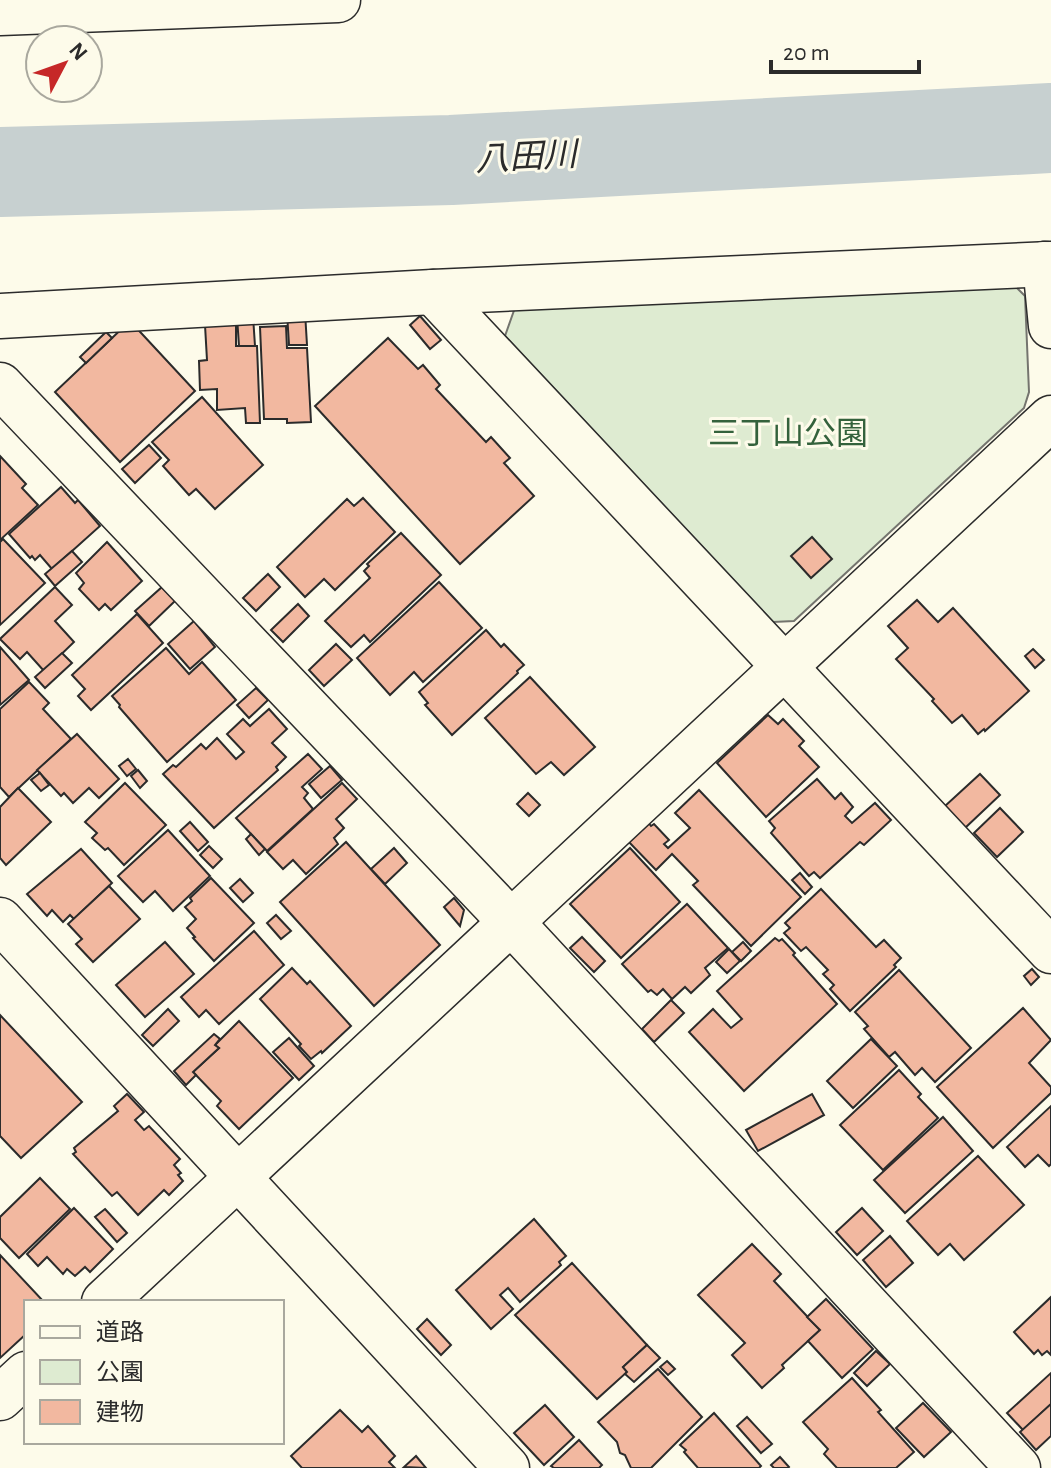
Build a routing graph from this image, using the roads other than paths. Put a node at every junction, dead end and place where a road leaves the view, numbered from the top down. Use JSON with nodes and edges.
{"nodes":[{"id":1,"x":338,"y":0,"type":"edge"},
{"id":2,"x":0,"y":13,"type":"edge"},
{"id":3,"x":1048,"y":264,"type":"edge"},
{"id":4,"x":433,"y":292,"type":"junction"},
{"id":5,"x":0,"y":316,"type":"edge"},
{"id":6,"x":1051,"y":326,"type":"edge"},
{"id":7,"x":0,"y":385,"type":"edge"},
{"id":8,"x":1051,"y":418,"type":"edge"},
{"id":9,"x":784,"y":667,"type":"junction"},
{"id":10,"x":0,"y":920,"type":"edge"},
{"id":11,"x":511,"y":922,"type":"junction"},
{"id":12,"x":1051,"y":951,"type":"edge"},
{"id":13,"x":238,"y":1178,"type":"junction"},
{"id":14,"x":106,"y":1300,"type":"edge"},
{"id":15,"x":24,"y":1376,"type":"edge"},
{"id":16,"x":0,"y":1398,"type":"edge"},
{"id":17,"x":507,"y":1468,"type":"edge"},
{"id":18,"x":1018,"y":1468,"type":"edge"}],
"edges":[{"from":1,"to":2,"type":"street"},
{"from":3,"to":4,"type":"street"},
{"from":3,"to":6,"type":"street"},
{"from":4,"to":5,"type":"street"},
{"from":4,"to":9,"type":"street"},
{"from":7,"to":11,"type":"street"},
{"from":8,"to":9,"type":"street"},
{"from":9,"to":11,"type":"street"},
{"from":9,"to":12,"type":"street"},
{"from":10,"to":13,"type":"street"},
{"from":11,"to":13,"type":"street"},
{"from":11,"to":18,"type":"street"},
{"from":13,"to":14,"type":"street"},
{"from":13,"to":17,"type":"street"},
{"from":15,"to":16,"type":"street"}]}
